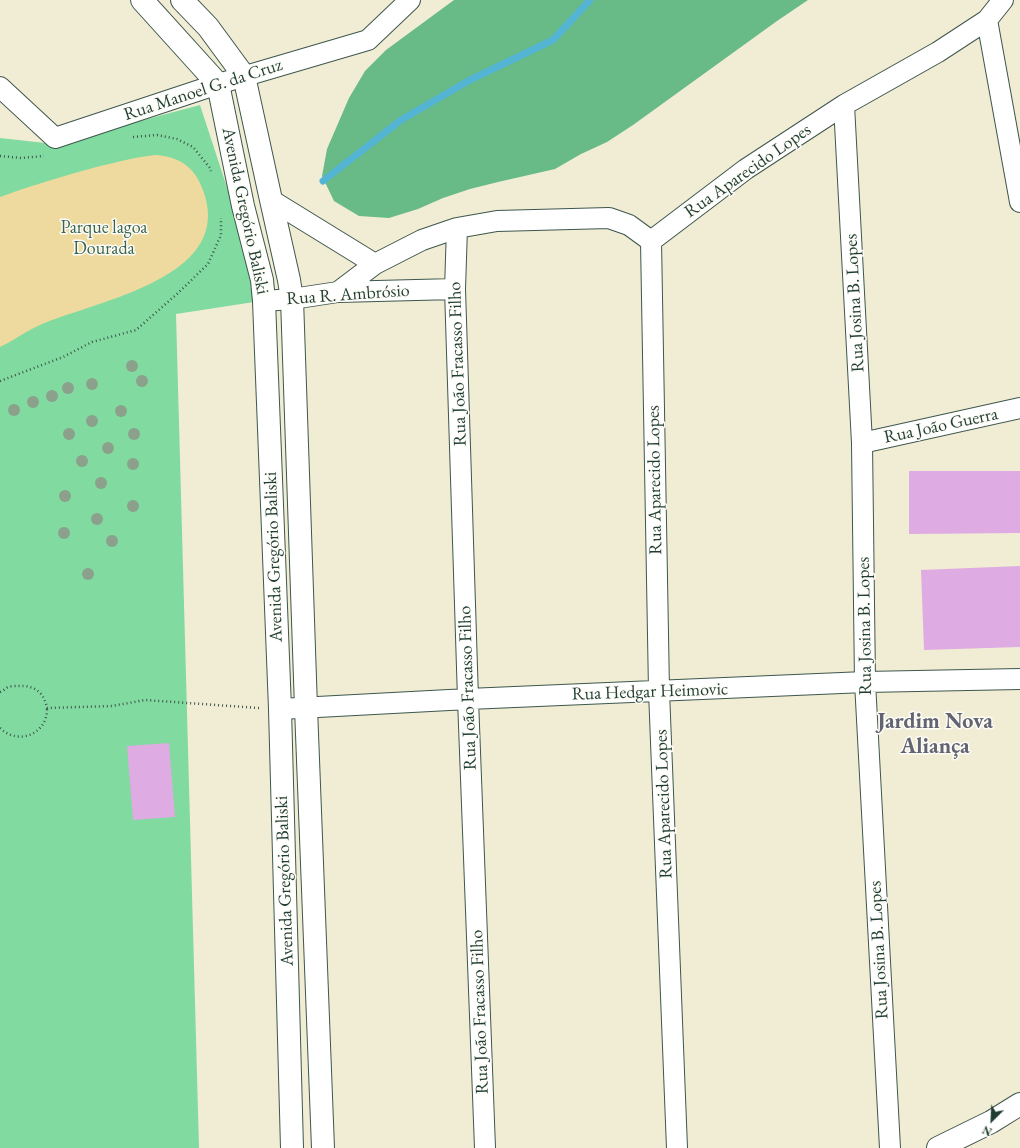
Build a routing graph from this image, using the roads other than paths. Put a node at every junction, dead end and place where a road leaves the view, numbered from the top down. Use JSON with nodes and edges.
{"nodes":[{"id":1,"x":142,"y":0,"type":"edge"},
{"id":2,"x":182,"y":0,"type":"edge"},
{"id":3,"x":410,"y":0,"type":"edge"},
{"id":4,"x":1003,"y":0,"type":"edge"},
{"id":5,"x":987,"y":20,"type":"junction"},
{"id":6,"x":244,"y":76,"type":"junction"},
{"id":7,"x":218,"y":84,"type":"junction"},
{"id":8,"x":0,"y":87,"type":"edge"},
{"id":9,"x":844,"y":105,"type":"junction"},
{"id":10,"x":271,"y":200,"type":"junction"},
{"id":11,"x":1020,"y":202,"type":"edge"},
{"id":12,"x":456,"y":228,"type":"junction"},
{"id":13,"x":651,"y":241,"type":"junction"},
{"id":14,"x":375,"y":264,"type":"junction"},
{"id":15,"x":455,"y":289,"type":"junction"},
{"id":16,"x":338,"y":292,"type":"junction"},
{"id":17,"x":292,"y":299,"type":"junction"},
{"id":18,"x":264,"y":301,"type":"junction"},
{"id":19,"x":1020,"y":408,"type":"edge"},
{"id":20,"x":862,"y":443,"type":"junction"},
{"id":21,"x":1020,"y":679,"type":"edge"},
{"id":22,"x":865,"y":682,"type":"junction"},
{"id":23,"x":659,"y":691,"type":"junction"},
{"id":24,"x":468,"y":700,"type":"junction"},
{"id":25,"x":306,"y":708,"type":"junction"},
{"id":26,"x":280,"y":710,"type":"junction"},
{"id":27,"x":1020,"y":1104,"type":"edge"},
{"id":28,"x":292,"y":1148,"type":"edge"},
{"id":29,"x":323,"y":1148,"type":"edge"},
{"id":30,"x":485,"y":1148,"type":"edge"},
{"id":31,"x":677,"y":1148,"type":"edge"},
{"id":32,"x":890,"y":1148,"type":"edge"},
{"id":33,"x":938,"y":1148,"type":"edge"}],
"edges":[{"from":1,"to":7,"type":"street"},
{"from":2,"to":6,"type":"street","name":"Avenida Gregório Baliski"},
{"from":3,"to":6,"type":"street","name":"Rua Manoel G. da Cruz"},
{"from":4,"to":5,"type":"street","name":"Rua Aparecido Lopes"},
{"from":5,"to":9,"type":"street","name":"Rua Aparecido Lopes"},
{"from":5,"to":11,"type":"street"},
{"from":6,"to":7,"type":"street","name":"Rua Manoel G. da Cruz"},
{"from":6,"to":10,"type":"street","name":"Avenida Gregório Baliski"},
{"from":7,"to":8,"type":"street","name":"Rua Manoel G. da Cruz"},
{"from":7,"to":18,"type":"street","name":"Avenida Gregório Baliski"},
{"from":9,"to":13,"type":"street","name":"Rua Aparecido Lopes"},
{"from":9,"to":20,"type":"street","name":"Rua Josina B. Lopes"},
{"from":10,"to":14,"type":"street"},
{"from":10,"to":17,"type":"street","name":"Avenida Gregório Baliski"},
{"from":12,"to":13,"type":"street"},
{"from":12,"to":14,"type":"street"},
{"from":12,"to":15,"type":"street","name":"Rua João Fracasso Filho"},
{"from":13,"to":23,"type":"street","name":"Rua Aparecido Lopes"},
{"from":14,"to":16,"type":"street"},
{"from":15,"to":16,"type":"street","name":"Rua R. Ambrósio"},
{"from":15,"to":24,"type":"street","name":"Rua João Fracasso Filho"},
{"from":16,"to":17,"type":"street","name":"Rua R. Ambrósio"},
{"from":17,"to":18,"type":"street","name":"Rua R. Ambrósio"},
{"from":17,"to":25,"type":"street","name":"Avenida Gregório Baliski"},
{"from":18,"to":26,"type":"street","name":"Avenida Gregório Baliski"},
{"from":19,"to":20,"type":"street","name":"Rua João Guerra"},
{"from":20,"to":22,"type":"street","name":"Rua Josina B. Lopes"},
{"from":21,"to":22,"type":"street","name":"Rua Hedgar Heimovic"},
{"from":22,"to":23,"type":"street","name":"Rua Hedgar Heimovic"},
{"from":22,"to":32,"type":"street","name":"Rua Josina B. Lopes"},
{"from":23,"to":24,"type":"street","name":"Rua Hedgar Heimovic"},
{"from":23,"to":31,"type":"street","name":"Rua Aparecido Lopes"},
{"from":24,"to":25,"type":"street","name":"Rua Hedgar Heimovic"},
{"from":24,"to":30,"type":"street","name":"Rua João Fracasso Filho"},
{"from":25,"to":26,"type":"street","name":"Rua Hedgar Heimovic"},
{"from":25,"to":29,"type":"street","name":"Avenida Gregório Baliski"},
{"from":26,"to":28,"type":"street","name":"Avenida Gregório Baliski"},
{"from":27,"to":33,"type":"street"}]}
